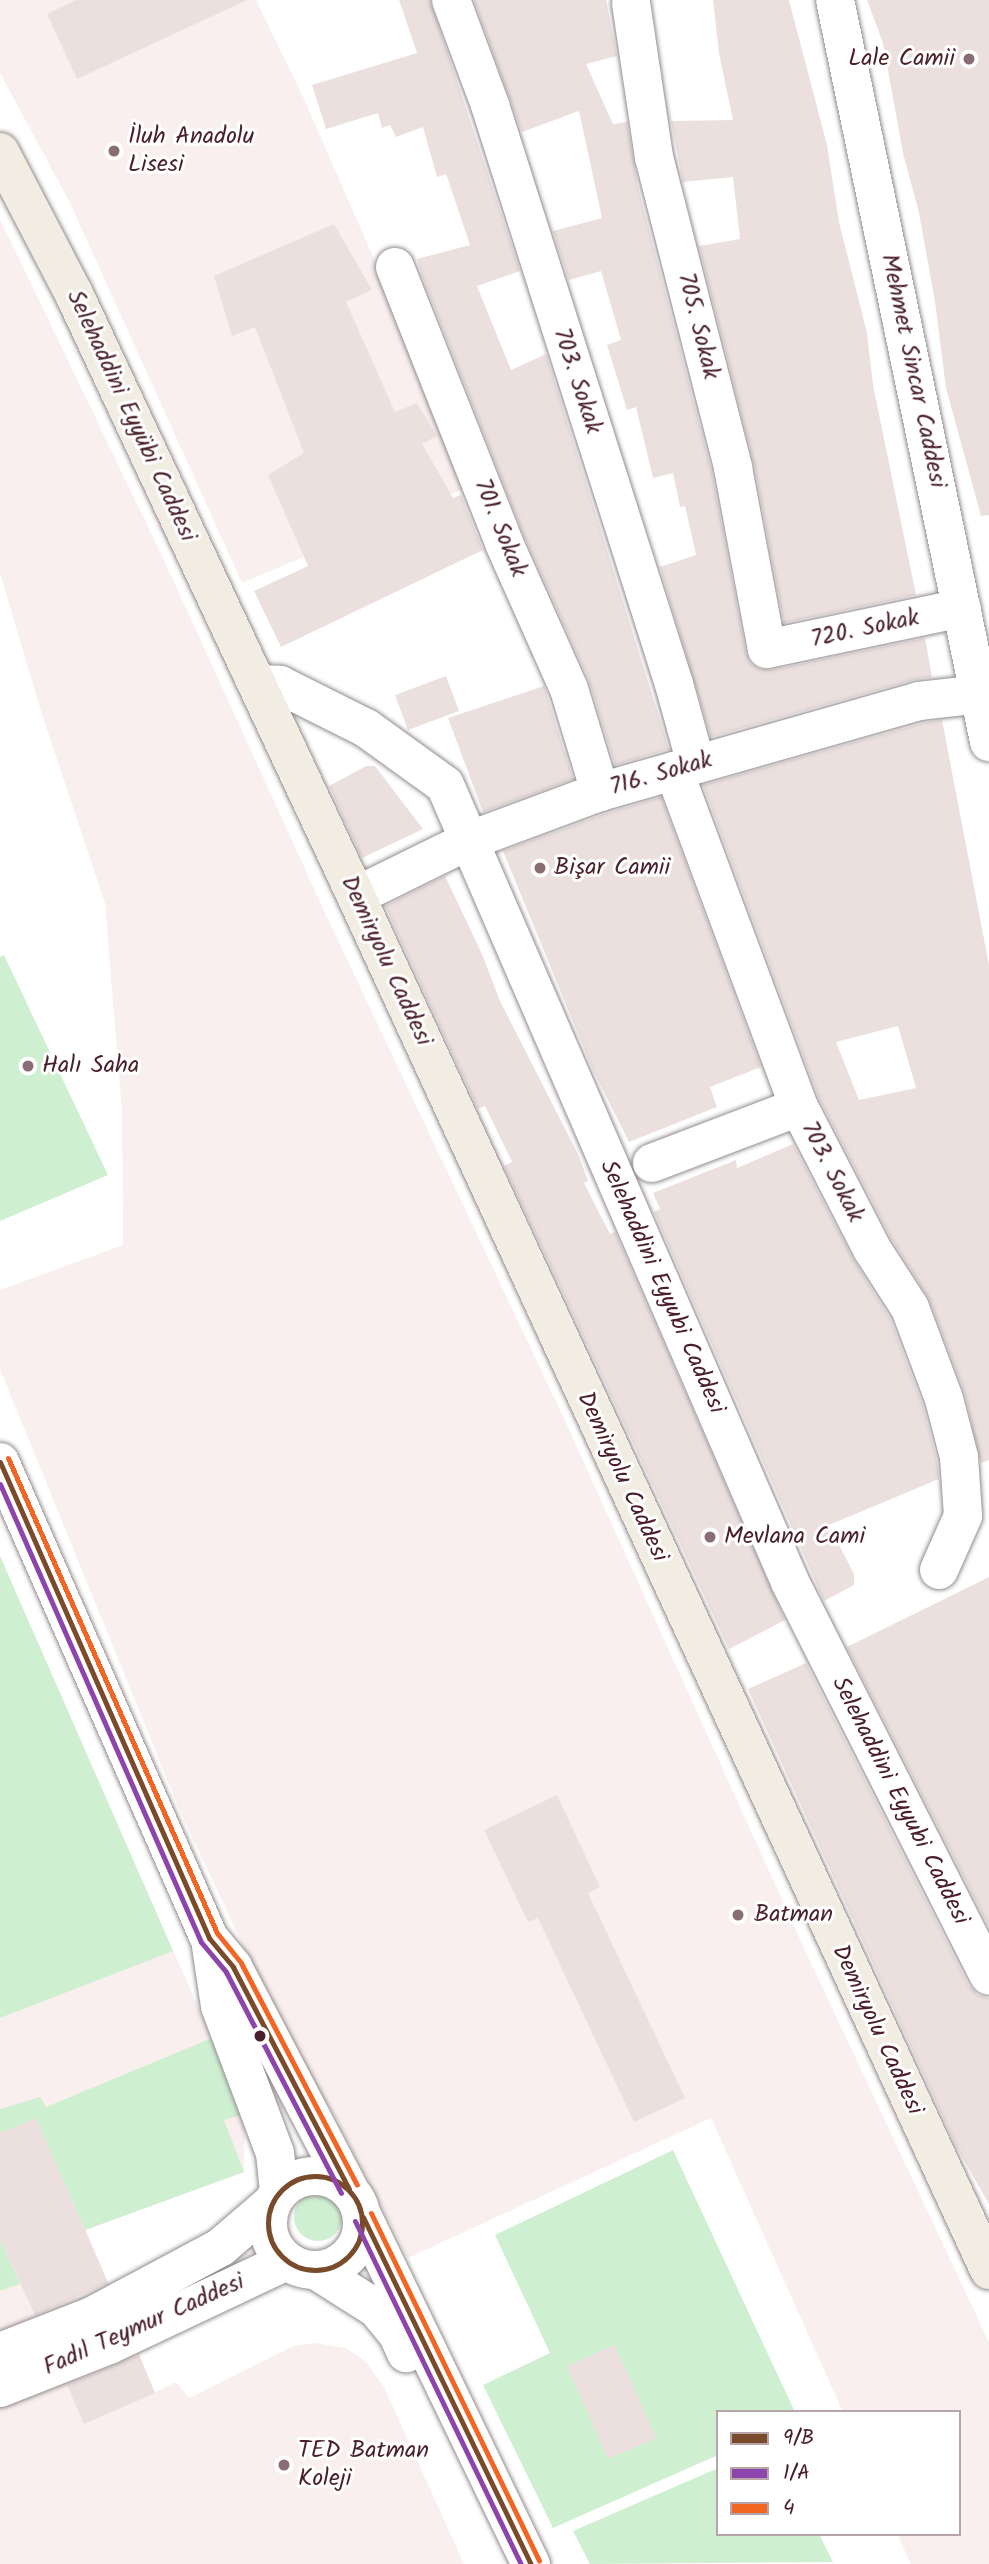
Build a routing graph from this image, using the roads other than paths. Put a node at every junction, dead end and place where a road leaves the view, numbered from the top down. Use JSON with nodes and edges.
{"nodes":[{"id":1,"x":451,"y":0,"type":"edge"},
{"id":2,"x":835,"y":0,"type":"edge"},
{"id":3,"x":631,"y":3,"type":"dead end"},
{"id":4,"x":0,"y":152,"type":"edge"},
{"id":5,"x":395,"y":267,"type":"dead end"},
{"id":6,"x":962,"y":608,"type":"junction"},
{"id":7,"x":767,"y":649,"type":"joint"},
{"id":8,"x":257,"y":684,"type":"junction"},
{"id":9,"x":984,"y":694,"type":"edge"},
{"id":10,"x":989,"y":741,"type":"edge"},
{"id":11,"x":685,"y":767,"type":"junction"},
{"id":12,"x":600,"y":792,"type":"junction"},
{"id":13,"x":468,"y":841,"type":"junction"},
{"id":14,"x":356,"y":896,"type":"junction"},
{"id":15,"x":799,"y":1107,"type":"junction"},
{"id":16,"x":652,"y":1163,"type":"dead end"},
{"id":17,"x":0,"y":1462,"type":"edge"},
{"id":18,"x":939,"y":1570,"type":"dead end"},
{"id":19,"x":209,"y":1937,"type":"junction"},
{"id":20,"x":989,"y":1976,"type":"edge"},
{"id":21,"x":275,"y":2198,"type":"junction"},
{"id":22,"x":356,"y":2203,"type":"junction"},
{"id":23,"x":302,"y":2266,"type":"junction"},
{"id":24,"x":989,"y":2270,"type":"edge"},
{"id":25,"x":0,"y":2352,"type":"edge"},
{"id":26,"x":0,"y":2388,"type":"edge"},
{"id":27,"x":502,"y":2564,"type":"edge"},
{"id":28,"x":531,"y":2564,"type":"edge"}],
"edges":[{"from":1,"to":11,"type":"street","name":"703. Sokak"},
{"from":2,"to":6,"type":"street","name":"Mehmet Sincar Caddesi"},
{"from":3,"to":7,"type":"street","name":"705. Sokak"},
{"from":4,"to":8,"type":"main road","name":"Selehaddini Eyyübi Caddesi"},
{"from":5,"to":12,"type":"street","name":"701. Sokak"},
{"from":6,"to":7,"type":"street","name":"720. Sokak"},
{"from":6,"to":9,"type":"street","name":"Mehmet Sincar Caddesi"},
{"from":8,"to":13,"type":"street","name":"Selehaddini Eyyubi Caddesi"},
{"from":8,"to":14,"type":"main road","name":"Demiryolu Caddesi"},
{"from":9,"to":10,"type":"street","name":"Mehmet Sincar Caddesi"},
{"from":9,"to":11,"type":"street","name":"716. Sokak"},
{"from":11,"to":12,"type":"street","name":"716. Sokak"},
{"from":11,"to":15,"type":"street","name":"703. Sokak"},
{"from":12,"to":13,"type":"street","name":"716. Sokak"},
{"from":13,"to":14,"type":"street","name":"716. Sokak"},
{"from":13,"to":20,"type":"street","name":"Selehaddini Eyyubi Caddesi"},
{"from":14,"to":24,"type":"main road","name":"Demiryolu Caddesi"},
{"from":15,"to":16,"type":"street"},
{"from":15,"to":18,"type":"street","name":"703. Sokak"},
{"from":17,"to":19,"type":"street"},
{"from":19,"to":21,"type":"street"},
{"from":19,"to":22,"type":"street"},
{"from":21,"to":22,"type":"street"},
{"from":21,"to":23,"type":"street"},
{"from":21,"to":25,"type":"street","name":"Fadıl Teymur Caddesi"},
{"from":22,"to":23,"type":"street"},
{"from":22,"to":28,"type":"street"},
{"from":23,"to":26,"type":"street","name":"Fadıl Teymur Caddesi"},
{"from":23,"to":27,"type":"street"}]}
